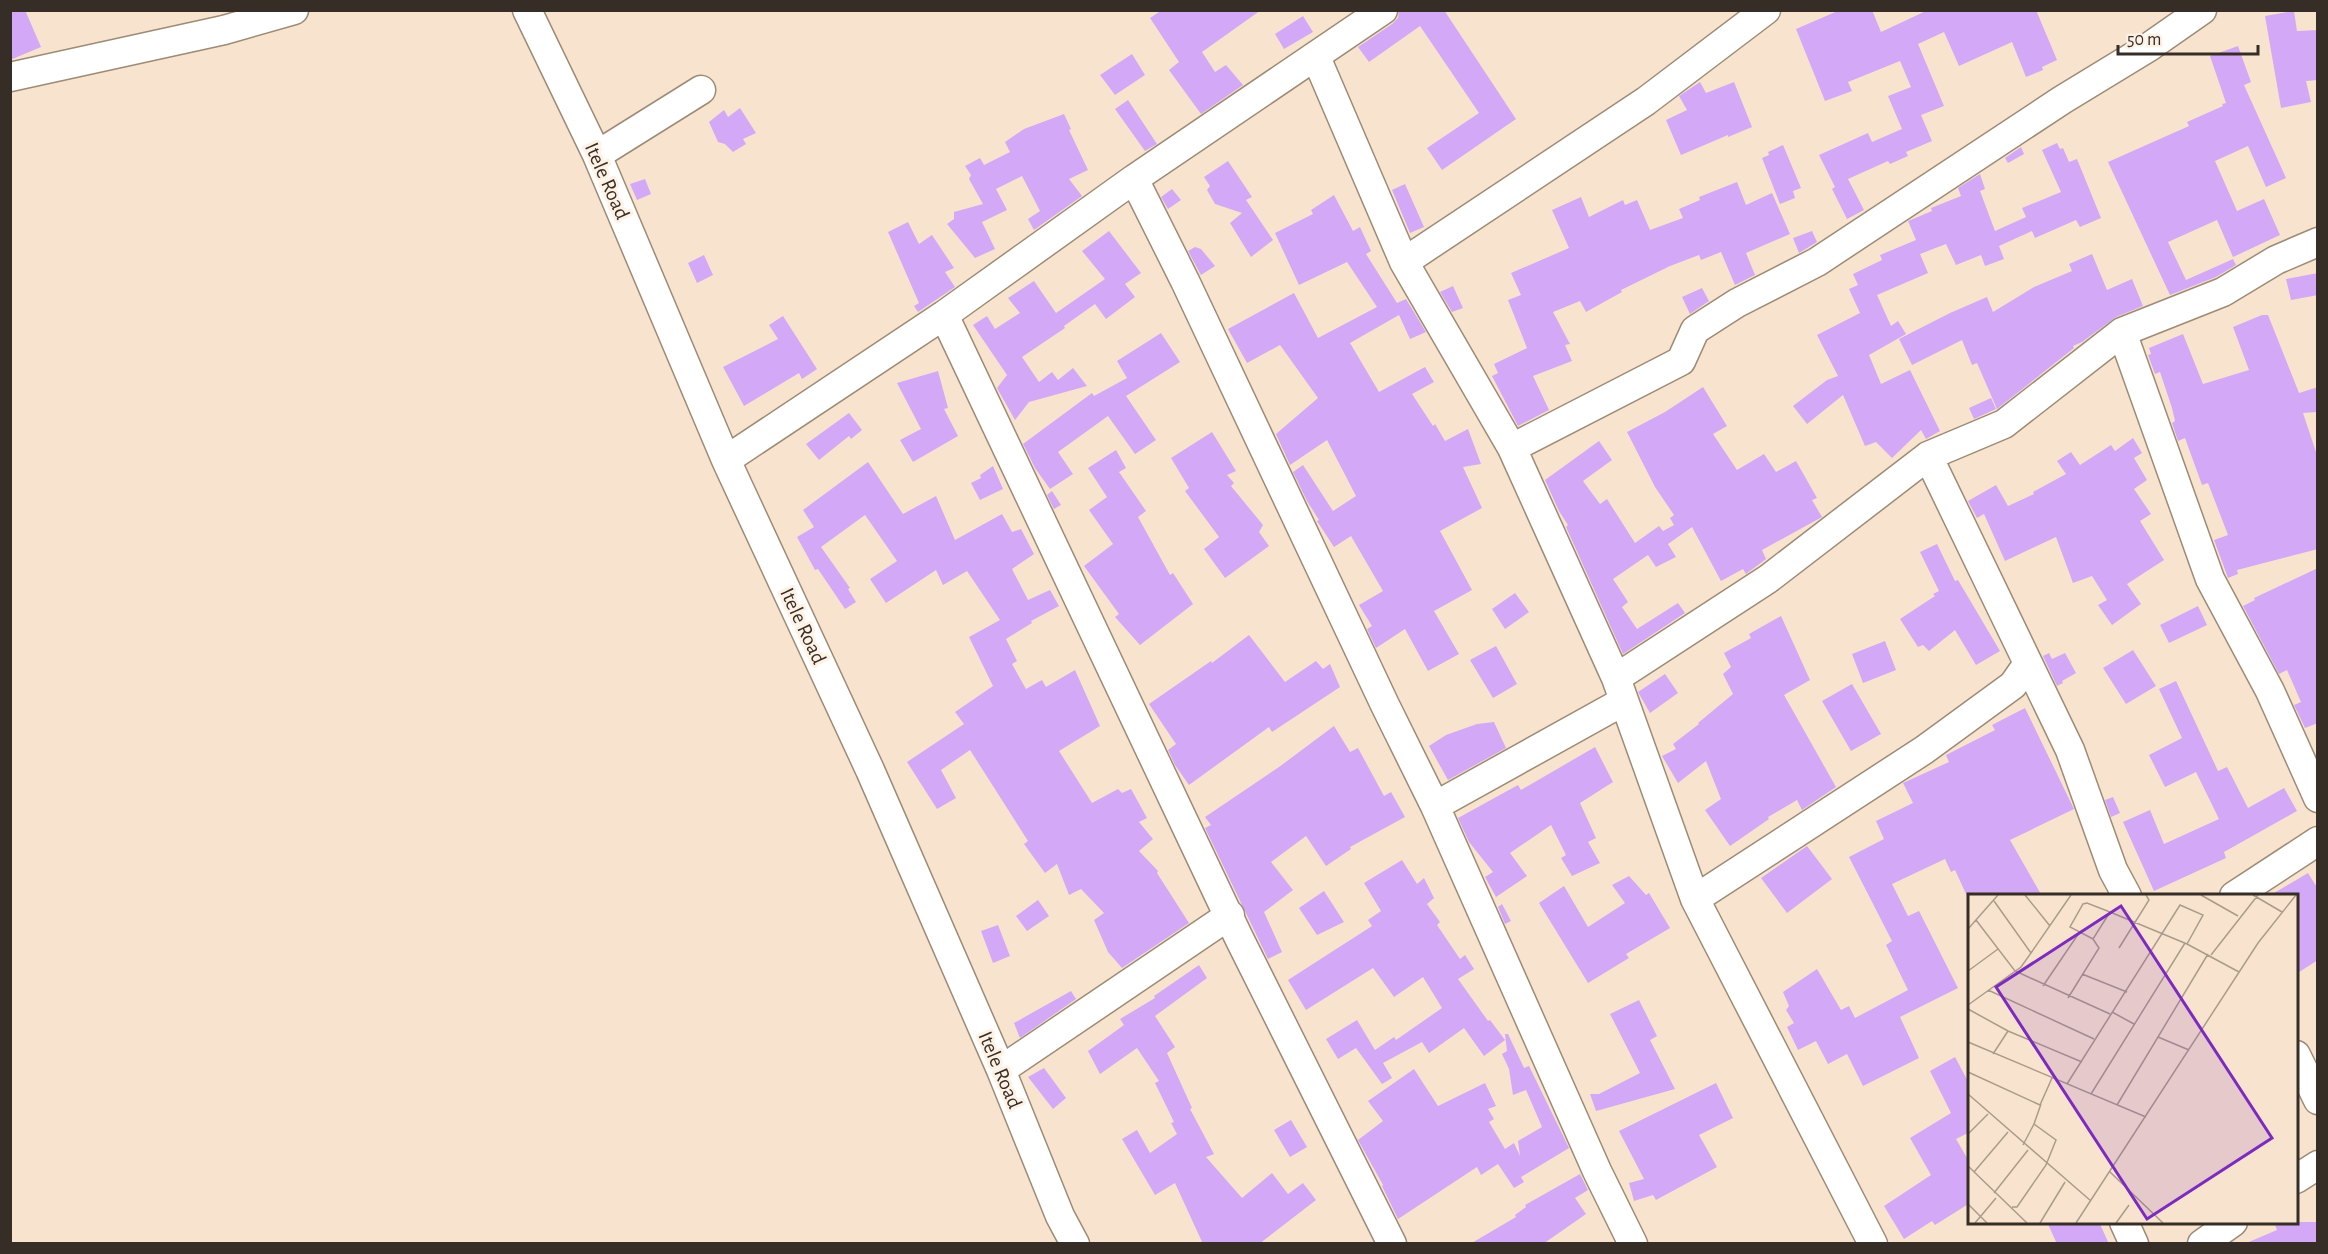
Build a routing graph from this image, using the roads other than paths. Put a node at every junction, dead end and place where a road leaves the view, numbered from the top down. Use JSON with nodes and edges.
{"nodes":[{"id":1,"x":294,"y":10,"type":"edge"},
{"id":2,"x":527,"y":10,"type":"edge"},
{"id":3,"x":1383,"y":10,"type":"edge"},
{"id":4,"x":1766,"y":10,"type":"edge"},
{"id":5,"x":2202,"y":10,"type":"edge"},
{"id":6,"x":1316,"y":57,"type":"junction"},
{"id":7,"x":10,"y":77,"type":"edge"},
{"id":8,"x":700,"y":90,"type":"dead end"},
{"id":9,"x":597,"y":155,"type":"junction"},
{"id":10,"x":1134,"y":178,"type":"junction"},
{"id":11,"x":2318,"y":242,"type":"edge"},
{"id":12,"x":1404,"y":262,"type":"junction"},
{"id":13,"x":944,"y":315,"type":"junction"},
{"id":14,"x":2122,"y":332,"type":"junction"},
{"id":15,"x":1512,"y":447,"type":"junction"},
{"id":16,"x":1928,"y":456,"type":"junction"},
{"id":17,"x":726,"y":460,"type":"junction"},
{"id":18,"x":2027,"y":665,"type":"junction"},
{"id":19,"x":1620,"y":690,"type":"junction"},
{"id":20,"x":2318,"y":798,"type":"edge"},
{"id":21,"x":1435,"y":806,"type":"junction"},
{"id":22,"x":2318,"y":841,"type":"edge"},
{"id":23,"x":2126,"y":894,"type":"edge"},
{"id":24,"x":2237,"y":894,"type":"edge"},
{"id":25,"x":1695,"y":899,"type":"junction"},
{"id":26,"x":1230,"y":915,"type":"junction"},
{"id":27,"x":2298,"y":1059,"type":"edge"},
{"id":28,"x":1001,"y":1070,"type":"junction"},
{"id":29,"x":2318,"y":1100,"type":"edge"},
{"id":30,"x":2318,"y":1164,"type":"edge"},
{"id":31,"x":2298,"y":1178,"type":"edge"},
{"id":32,"x":2125,"y":1224,"type":"edge"},
{"id":33,"x":2230,"y":1224,"type":"edge"},
{"id":34,"x":1075,"y":1244,"type":"edge"},
{"id":35,"x":1392,"y":1244,"type":"edge"},
{"id":36,"x":1633,"y":1244,"type":"edge"},
{"id":37,"x":1873,"y":1244,"type":"edge"},
{"id":38,"x":2134,"y":1244,"type":"edge"},
{"id":39,"x":2202,"y":1244,"type":"edge"}],
"edges":[{"from":1,"to":7,"type":"street"},
{"from":2,"to":9,"type":"street","name":"Itele Road"},
{"from":3,"to":6,"type":"street"},
{"from":4,"to":12,"type":"street"},
{"from":5,"to":15,"type":"street"},
{"from":6,"to":10,"type":"street"},
{"from":6,"to":12,"type":"street"},
{"from":8,"to":9,"type":"street"},
{"from":9,"to":17,"type":"street","name":"Itele Road"},
{"from":10,"to":13,"type":"street"},
{"from":10,"to":21,"type":"street"},
{"from":11,"to":14,"type":"street"},
{"from":12,"to":15,"type":"street"},
{"from":13,"to":17,"type":"street"},
{"from":13,"to":26,"type":"street"},
{"from":14,"to":16,"type":"street"},
{"from":14,"to":20,"type":"street"},
{"from":15,"to":19,"type":"street"},
{"from":16,"to":18,"type":"street"},
{"from":16,"to":19,"type":"street"},
{"from":17,"to":28,"type":"street","name":"Itele Road"},
{"from":18,"to":23,"type":"street"},
{"from":18,"to":25,"type":"street"},
{"from":19,"to":21,"type":"street"},
{"from":19,"to":25,"type":"street"},
{"from":21,"to":36,"type":"street"},
{"from":22,"to":24,"type":"street"},
{"from":25,"to":37,"type":"street"},
{"from":26,"to":28,"type":"street"},
{"from":26,"to":35,"type":"street"},
{"from":27,"to":29,"type":"street"},
{"from":28,"to":34,"type":"street","name":"Itele Road"},
{"from":30,"to":31,"type":"street"},
{"from":32,"to":38,"type":"street"},
{"from":33,"to":39,"type":"street"}]}
